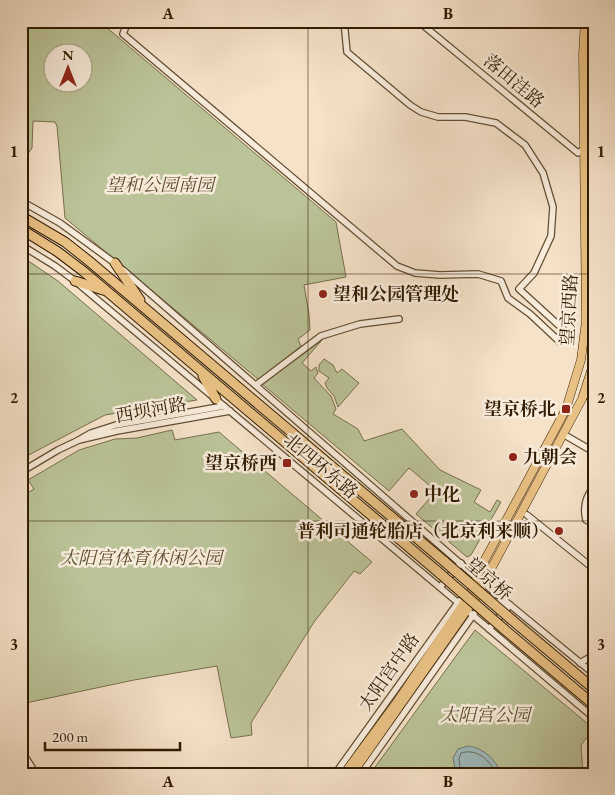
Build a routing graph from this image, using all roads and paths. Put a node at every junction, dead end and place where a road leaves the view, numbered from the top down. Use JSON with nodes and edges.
{"nodes":[{"id":1,"x":128,"y":21,"type":"edge"},
{"id":2,"x":344,"y":21,"type":"edge"},
{"id":3,"x":418,"y":21,"type":"edge"},
{"id":4,"x":585,"y":21,"type":"edge"},
{"id":5,"x":592,"y":21,"type":"edge"},
{"id":6,"x":590,"y":144,"type":"edge"},
{"id":7,"x":21,"y":201,"type":"edge"},
{"id":8,"x":594,"y":202,"type":"edge"},
{"id":9,"x":21,"y":216,"type":"edge"},
{"id":10,"x":21,"y":229,"type":"edge"},
{"id":11,"x":21,"y":236,"type":"edge"},
{"id":12,"x":21,"y":245,"type":"edge"},
{"id":13,"x":58,"y":252,"type":"junction"},
{"id":14,"x":115,"y":264,"type":"junction"},
{"id":15,"x":74,"y":281,"type":"junction"},
{"id":16,"x":106,"y":291,"type":"junction"},
{"id":17,"x":148,"y":310,"type":"junction"},
{"id":18,"x":399,"y":319,"type":"dead end"},
{"id":19,"x":590,"y":321,"type":"edge"},
{"id":20,"x":564,"y":330,"type":"dead end"},
{"id":21,"x":590,"y":331,"type":"edge"},
{"id":22,"x":560,"y":342,"type":"dead end"},
{"id":23,"x":594,"y":362,"type":"edge"},
{"id":24,"x":199,"y":369,"type":"junction"},
{"id":25,"x":592,"y":384,"type":"edge"},
{"id":26,"x":256,"y":385,"type":"junction"},
{"id":27,"x":216,"y":399,"type":"junction"},
{"id":28,"x":224,"y":406,"type":"junction"},
{"id":29,"x":230,"y":411,"type":"junction"},
{"id":30,"x":563,"y":434,"type":"junction"},
{"id":31,"x":79,"y":440,"type":"junction"},
{"id":32,"x":594,"y":452,"type":"edge"},
{"id":33,"x":21,"y":472,"type":"edge"},
{"id":34,"x":594,"y":487,"type":"edge"},
{"id":35,"x":527,"y":515,"type":"dead end"},
{"id":36,"x":594,"y":524,"type":"edge"},
{"id":37,"x":445,"y":562,"type":"joint"},
{"id":38,"x":461,"y":563,"type":"junction"},
{"id":39,"x":594,"y":569,"type":"edge"},
{"id":40,"x":437,"y":571,"type":"joint"},
{"id":41,"x":476,"y":576,"type":"junction"},
{"id":42,"x":484,"y":583,"type":"junction"},
{"id":43,"x":440,"y":587,"type":"junction"},
{"id":44,"x":474,"y":595,"type":"junction"},
{"id":45,"x":510,"y":605,"type":"junction"},
{"id":46,"x":465,"y":608,"type":"junction"},
{"id":47,"x":489,"y":629,"type":"junction"},
{"id":48,"x":594,"y":655,"type":"edge"},
{"id":49,"x":580,"y":663,"type":"junction"},
{"id":50,"x":594,"y":674,"type":"edge"},
{"id":51,"x":594,"y":690,"type":"edge"},
{"id":52,"x":399,"y":699,"type":"junction"},
{"id":53,"x":594,"y":705,"type":"edge"},
{"id":54,"x":398,"y":710,"type":"junction"},
{"id":55,"x":376,"y":716,"type":"junction"},
{"id":56,"x":594,"y":718,"type":"edge"},
{"id":57,"x":393,"y":729,"type":"junction"},
{"id":58,"x":21,"y":750,"type":"edge"},
{"id":59,"x":594,"y":771,"type":"edge"},
{"id":60,"x":36,"y":774,"type":"edge"},
{"id":61,"x":335,"y":774,"type":"edge"},
{"id":62,"x":344,"y":774,"type":"edge"},
{"id":63,"x":352,"y":774,"type":"edge"},
{"id":64,"x":361,"y":774,"type":"edge"},
{"id":65,"x":591,"y":774,"type":"edge"}],
"edges":[{"from":1,"to":22,"type":"street"},
{"from":2,"to":20,"type":"street"},
{"from":3,"to":6,"type":"street","name":"落田洼路"},
{"from":4,"to":6,"type":"main road","name":"望京西路"},
{"from":5,"to":6,"type":"main road","name":"望京西路"},
{"from":6,"to":8,"type":"main road","name":"望京西路"},
{"from":6,"to":19,"type":"main road","name":"望京西路"},
{"from":7,"to":14,"type":"street","name":"北四环东路"},
{"from":9,"to":17,"type":"highway","name":"北四环东路"},
{"from":10,"to":13,"type":"highway","name":"北四环东路"},
{"from":11,"to":13,"type":"highway"},
{"from":12,"to":15,"type":"street","name":"北四环东路"},
{"from":13,"to":16,"type":"highway","name":"北四环东路"},
{"from":14,"to":17,"type":"highway"},
{"from":14,"to":26,"type":"street","name":"北四环东路"},
{"from":15,"to":16,"type":"highway"},
{"from":15,"to":27,"type":"street","name":"北四环东路"},
{"from":16,"to":24,"type":"highway","name":"北四环东路"},
{"from":17,"to":37,"type":"highway","name":"北四环东路"},
{"from":18,"to":26,"type":"street"},
{"from":19,"to":21,"type":"main road","name":"望京西路"},
{"from":21,"to":41,"type":"main road","name":"望京西路"},
{"from":23,"to":25,"type":"main road","name":"望京西路"},
{"from":24,"to":27,"type":"highway"},
{"from":24,"to":40,"type":"highway","name":"北四环东路"},
{"from":25,"to":30,"type":"main road","name":"望京西路"},
{"from":26,"to":38,"type":"street","name":"北四环东路"},
{"from":27,"to":28,"type":"street","name":"北四环东路"},
{"from":28,"to":29,"type":"street","name":"北四环东路"},
{"from":28,"to":31,"type":"street","name":"西坝河路"},
{"from":29,"to":31,"type":"street","name":"西坝河路"},
{"from":29,"to":43,"type":"street","name":"北四环东路"},
{"from":30,"to":32,"type":"street"},
{"from":30,"to":42,"type":"main road","name":"望京西路"},
{"from":31,"to":33,"type":"street","name":"西坝河路"},
{"from":34,"to":36,"type":"street"},
{"from":35,"to":39,"type":"street"},
{"from":37,"to":51,"type":"highway","name":"望京桥","bridge":true},
{"from":38,"to":41,"type":"street","name":"北四环东路"},
{"from":38,"to":43,"type":"street"},
{"from":40,"to":53,"type":"highway","name":"望京桥","bridge":true},
{"from":41,"to":42,"type":"street","name":"北四环东路"},
{"from":41,"to":44,"type":"main road","name":"望京西路"},
{"from":42,"to":44,"type":"main road","name":"望京西路"},
{"from":42,"to":45,"type":"street"},
{"from":43,"to":44,"type":"street"},
{"from":43,"to":46,"type":"street","name":"北四环东路"},
{"from":44,"to":45,"type":"street"},
{"from":44,"to":46,"type":"main road"},
{"from":44,"to":46,"type":"street","name":"太阳宫中路"},
{"from":45,"to":47,"type":"street"},
{"from":45,"to":49,"type":"street"},
{"from":46,"to":47,"type":"street","name":"北四环东路"},
{"from":46,"to":52,"type":"main road","name":"太阳宫中路"},
{"from":46,"to":54,"type":"main road","name":"太阳宫中路"},
{"from":46,"to":55,"type":"street","name":"太阳宫中路"},
{"from":46,"to":57,"type":"street","name":"太阳宫中路"},
{"from":47,"to":56,"type":"street","name":"北四环东路"},
{"from":48,"to":49,"type":"street"},
{"from":49,"to":50,"type":"street"},
{"from":52,"to":55,"type":"street"},
{"from":52,"to":62,"type":"main road","name":"太阳宫中路"},
{"from":54,"to":57,"type":"street"},
{"from":54,"to":63,"type":"main road","name":"太阳宫中路"},
{"from":55,"to":61,"type":"street","name":"太阳宫中路"},
{"from":57,"to":64,"type":"street","name":"太阳宫中路"},
{"from":58,"to":60,"type":"street"},
{"from":59,"to":65,"type":"street"}]}
